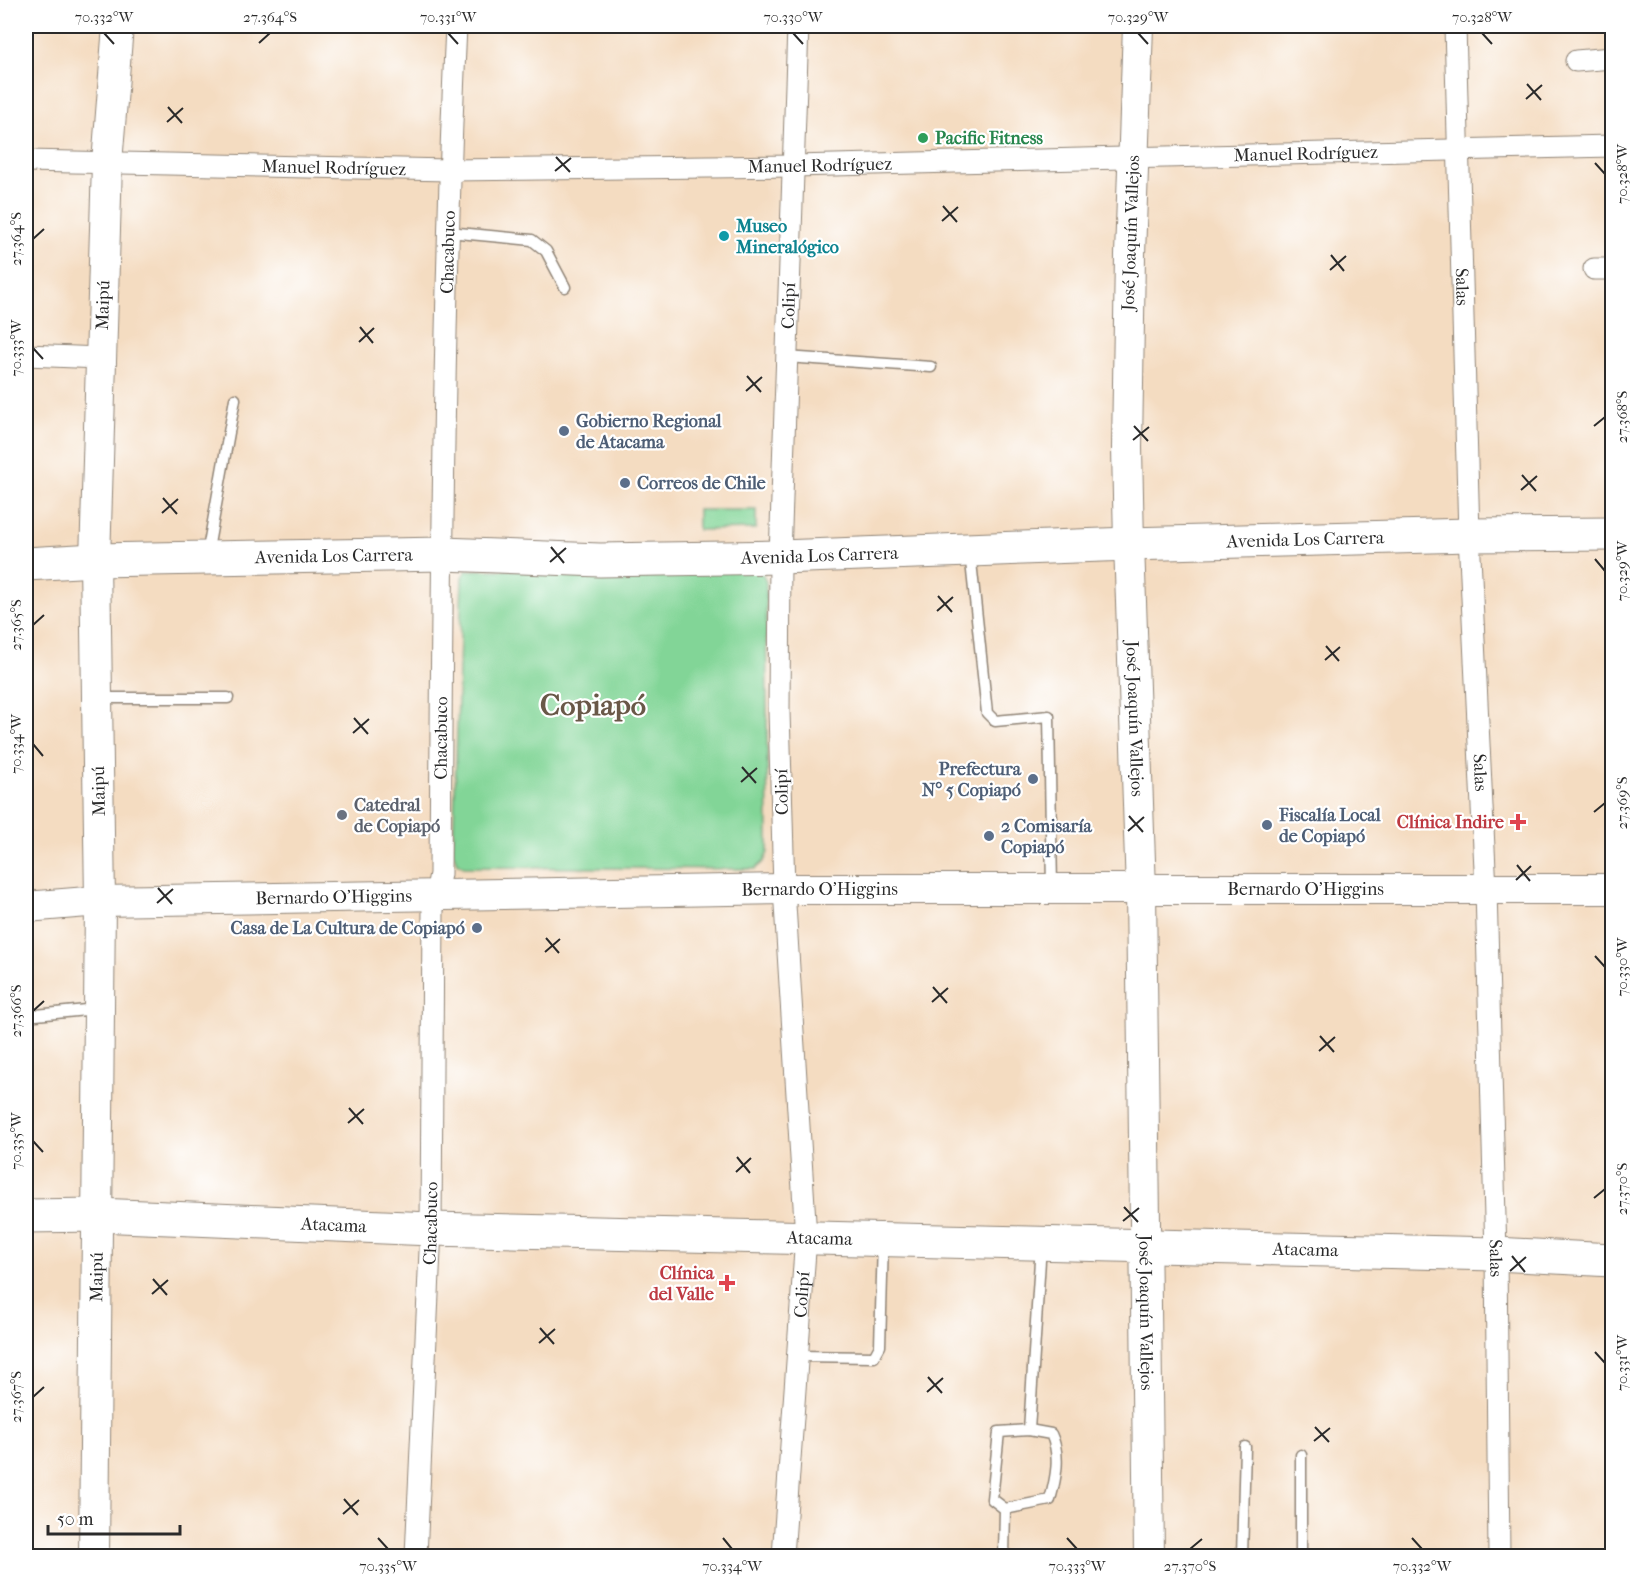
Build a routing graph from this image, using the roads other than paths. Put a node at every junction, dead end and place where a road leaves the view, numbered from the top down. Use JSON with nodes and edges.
{"nodes":[{"id":1,"x":118,"y":26,"type":"edge"},
{"id":2,"x":456,"y":26,"type":"edge"},
{"id":3,"x":798,"y":26,"type":"edge"},
{"id":4,"x":1138,"y":26,"type":"edge"},
{"id":5,"x":1455,"y":26,"type":"edge"},
{"id":6,"x":1612,"y":58,"type":"edge"},
{"id":7,"x":1576,"y":61,"type":"dead end"},
{"id":8,"x":1612,"y":146,"type":"edge"},
{"id":9,"x":1458,"y":150,"type":"junction"},
{"id":10,"x":1133,"y":157,"type":"junction"},
{"id":11,"x":26,"y":160,"type":"edge"},
{"id":12,"x":107,"y":163,"type":"junction"},
{"id":13,"x":794,"y":166,"type":"junction"},
{"id":14,"x":449,"y":170,"type":"junction"},
{"id":15,"x":448,"y":232,"type":"junction"},
{"id":16,"x":565,"y":287,"type":"dead end"},
{"id":17,"x":26,"y":355,"type":"edge"},
{"id":18,"x":786,"y":357,"type":"junction"},
{"id":19,"x":100,"y":358,"type":"junction"},
{"id":20,"x":931,"y":367,"type":"dead end"},
{"id":21,"x":235,"y":399,"type":"dead end"},
{"id":22,"x":1612,"y":534,"type":"edge"},
{"id":23,"x":1469,"y":535,"type":"junction"},
{"id":24,"x":1129,"y":544,"type":"junction"},
{"id":25,"x":970,"y":551,"type":"junction"},
{"id":26,"x":442,"y":554,"type":"junction"},
{"id":27,"x":780,"y":557,"type":"junction"},
{"id":28,"x":206,"y":558,"type":"junction"},
{"id":29,"x":94,"y":560,"type":"junction"},
{"id":30,"x":26,"y":564,"type":"edge"},
{"id":31,"x":98,"y":698,"type":"junction"},
{"id":32,"x":228,"y":698,"type":"dead end"},
{"id":33,"x":1612,"y":889,"type":"edge"},
{"id":34,"x":784,"y":890,"type":"junction"},
{"id":35,"x":1052,"y":890,"type":"junction"},
{"id":36,"x":1142,"y":890,"type":"junction"},
{"id":37,"x":1486,"y":890,"type":"junction"},
{"id":38,"x":436,"y":895,"type":"junction"},
{"id":39,"x":100,"y":901,"type":"junction"},
{"id":40,"x":26,"y":907,"type":"edge"},
{"id":41,"x":99,"y":1008,"type":"junction"},
{"id":42,"x":26,"y":1016,"type":"edge"},
{"id":43,"x":97,"y":1215,"type":"junction"},
{"id":44,"x":26,"y":1216,"type":"edge"},
{"id":45,"x":431,"y":1229,"type":"junction"},
{"id":46,"x":806,"y":1237,"type":"junction"},
{"id":47,"x":883,"y":1239,"type":"junction"},
{"id":48,"x":1041,"y":1242,"type":"junction"},
{"id":49,"x":1145,"y":1245,"type":"junction"},
{"id":50,"x":1496,"y":1254,"type":"junction"},
{"id":51,"x":1612,"y":1260,"type":"edge"},
{"id":52,"x":797,"y":1356,"type":"junction"},
{"id":53,"x":1029,"y":1430,"type":"junction"},
{"id":54,"x":1245,"y":1447,"type":"dead end"},
{"id":55,"x":1301,"y":1455,"type":"dead end"},
{"id":56,"x":1005,"y":1509,"type":"junction"},
{"id":57,"x":94,"y":1557,"type":"edge"},
{"id":58,"x":416,"y":1557,"type":"edge"},
{"id":59,"x":783,"y":1557,"type":"edge"},
{"id":60,"x":1004,"y":1557,"type":"edge"},
{"id":61,"x":1149,"y":1557,"type":"edge"},
{"id":62,"x":1242,"y":1557,"type":"edge"},
{"id":63,"x":1301,"y":1557,"type":"edge"},
{"id":64,"x":1499,"y":1557,"type":"edge"}],
"edges":[{"from":1,"to":12,"type":"main road","name":"Maipú"},
{"from":2,"to":14,"type":"street","name":"Chacabuco"},
{"from":3,"to":13,"type":"street","name":"Colipí"},
{"from":4,"to":10,"type":"main road","name":"José Joaquín Vallejos"},
{"from":5,"to":9,"type":"street","name":"Salas"},
{"from":6,"to":7,"type":"street"},
{"from":8,"to":9,"type":"street","name":"Manuel Rodríguez"},
{"from":9,"to":10,"type":"street","name":"Manuel Rodríguez"},
{"from":9,"to":23,"type":"street","name":"Salas"},
{"from":10,"to":13,"type":"street","name":"Manuel Rodríguez"},
{"from":10,"to":24,"type":"main road","name":"José Joaquín Vallejos"},
{"from":11,"to":12,"type":"street","name":"Manuel Rodríguez"},
{"from":12,"to":14,"type":"street","name":"Manuel Rodríguez"},
{"from":12,"to":19,"type":"main road","name":"Maipú"},
{"from":13,"to":14,"type":"street","name":"Manuel Rodríguez"},
{"from":13,"to":18,"type":"street","name":"Colipí"},
{"from":14,"to":15,"type":"street","name":"Chacabuco"},
{"from":15,"to":16,"type":"lane"},
{"from":15,"to":26,"type":"street","name":"Chacabuco"},
{"from":17,"to":19,"type":"street"},
{"from":18,"to":20,"type":"lane"},
{"from":18,"to":27,"type":"street","name":"Colipí"},
{"from":19,"to":29,"type":"main road","name":"Maipú"},
{"from":21,"to":28,"type":"lane"},
{"from":22,"to":23,"type":"main road","name":"Avenida Los Carrera"},
{"from":23,"to":24,"type":"main road","name":"Avenida Los Carrera"},
{"from":23,"to":37,"type":"street","name":"Salas"},
{"from":24,"to":25,"type":"main road","name":"Avenida Los Carrera"},
{"from":24,"to":36,"type":"main road","name":"José Joaquín Vallejos"},
{"from":25,"to":27,"type":"main road","name":"Avenida Los Carrera"},
{"from":25,"to":35,"type":"lane"},
{"from":26,"to":27,"type":"main road","name":"Avenida Los Carrera"},
{"from":26,"to":28,"type":"main road","name":"Avenida Los Carrera"},
{"from":26,"to":38,"type":"street","name":"Chacabuco"},
{"from":27,"to":34,"type":"street","name":"Colipí"},
{"from":28,"to":29,"type":"main road","name":"Avenida Los Carrera"},
{"from":29,"to":30,"type":"main road","name":"Avenida Los Carrera"},
{"from":29,"to":31,"type":"main road","name":"Maipú"},
{"from":31,"to":32,"type":"lane"},
{"from":31,"to":39,"type":"main road","name":"Maipú"},
{"from":33,"to":37,"type":"main road","name":"Bernardo O'Higgins"},
{"from":34,"to":35,"type":"main road","name":"Bernardo O'Higgins"},
{"from":34,"to":38,"type":"main road","name":"Bernardo O'Higgins"},
{"from":34,"to":46,"type":"street","name":"Colipí"},
{"from":35,"to":36,"type":"main road","name":"Bernardo O'Higgins"},
{"from":36,"to":37,"type":"main road","name":"Bernardo O'Higgins"},
{"from":36,"to":49,"type":"main road","name":"José Joaquín Vallejos"},
{"from":37,"to":50,"type":"street","name":"Salas"},
{"from":38,"to":39,"type":"main road","name":"Bernardo O'Higgins"},
{"from":38,"to":45,"type":"street","name":"Chacabuco"},
{"from":39,"to":40,"type":"main road","name":"Bernardo O'Higgins"},
{"from":39,"to":41,"type":"main road","name":"Maipú"},
{"from":41,"to":42,"type":"lane"},
{"from":41,"to":43,"type":"main road","name":"Maipú"},
{"from":43,"to":44,"type":"main road","name":"Atacama"},
{"from":43,"to":45,"type":"main road","name":"Atacama"},
{"from":43,"to":57,"type":"main road","name":"Maipú"},
{"from":45,"to":46,"type":"main road","name":"Atacama"},
{"from":45,"to":58,"type":"street","name":"Chacabuco"},
{"from":46,"to":47,"type":"main road","name":"Atacama"},
{"from":46,"to":52,"type":"street","name":"Colipí"},
{"from":47,"to":48,"type":"main road","name":"Atacama"},
{"from":47,"to":52,"type":"lane"},
{"from":48,"to":49,"type":"main road","name":"Atacama"},
{"from":48,"to":53,"type":"lane"},
{"from":49,"to":50,"type":"main road","name":"Atacama"},
{"from":49,"to":61,"type":"main road","name":"José Joaquín Vallejos"},
{"from":50,"to":51,"type":"main road","name":"Atacama"},
{"from":50,"to":64,"type":"street","name":"Salas"},
{"from":52,"to":59,"type":"street","name":"Colipí"},
{"from":53,"to":56,"type":"lane"},
{"from":53,"to":56,"type":"lane"},
{"from":54,"to":62,"type":"lane"},
{"from":55,"to":63,"type":"lane"},
{"from":56,"to":60,"type":"lane"}]}
